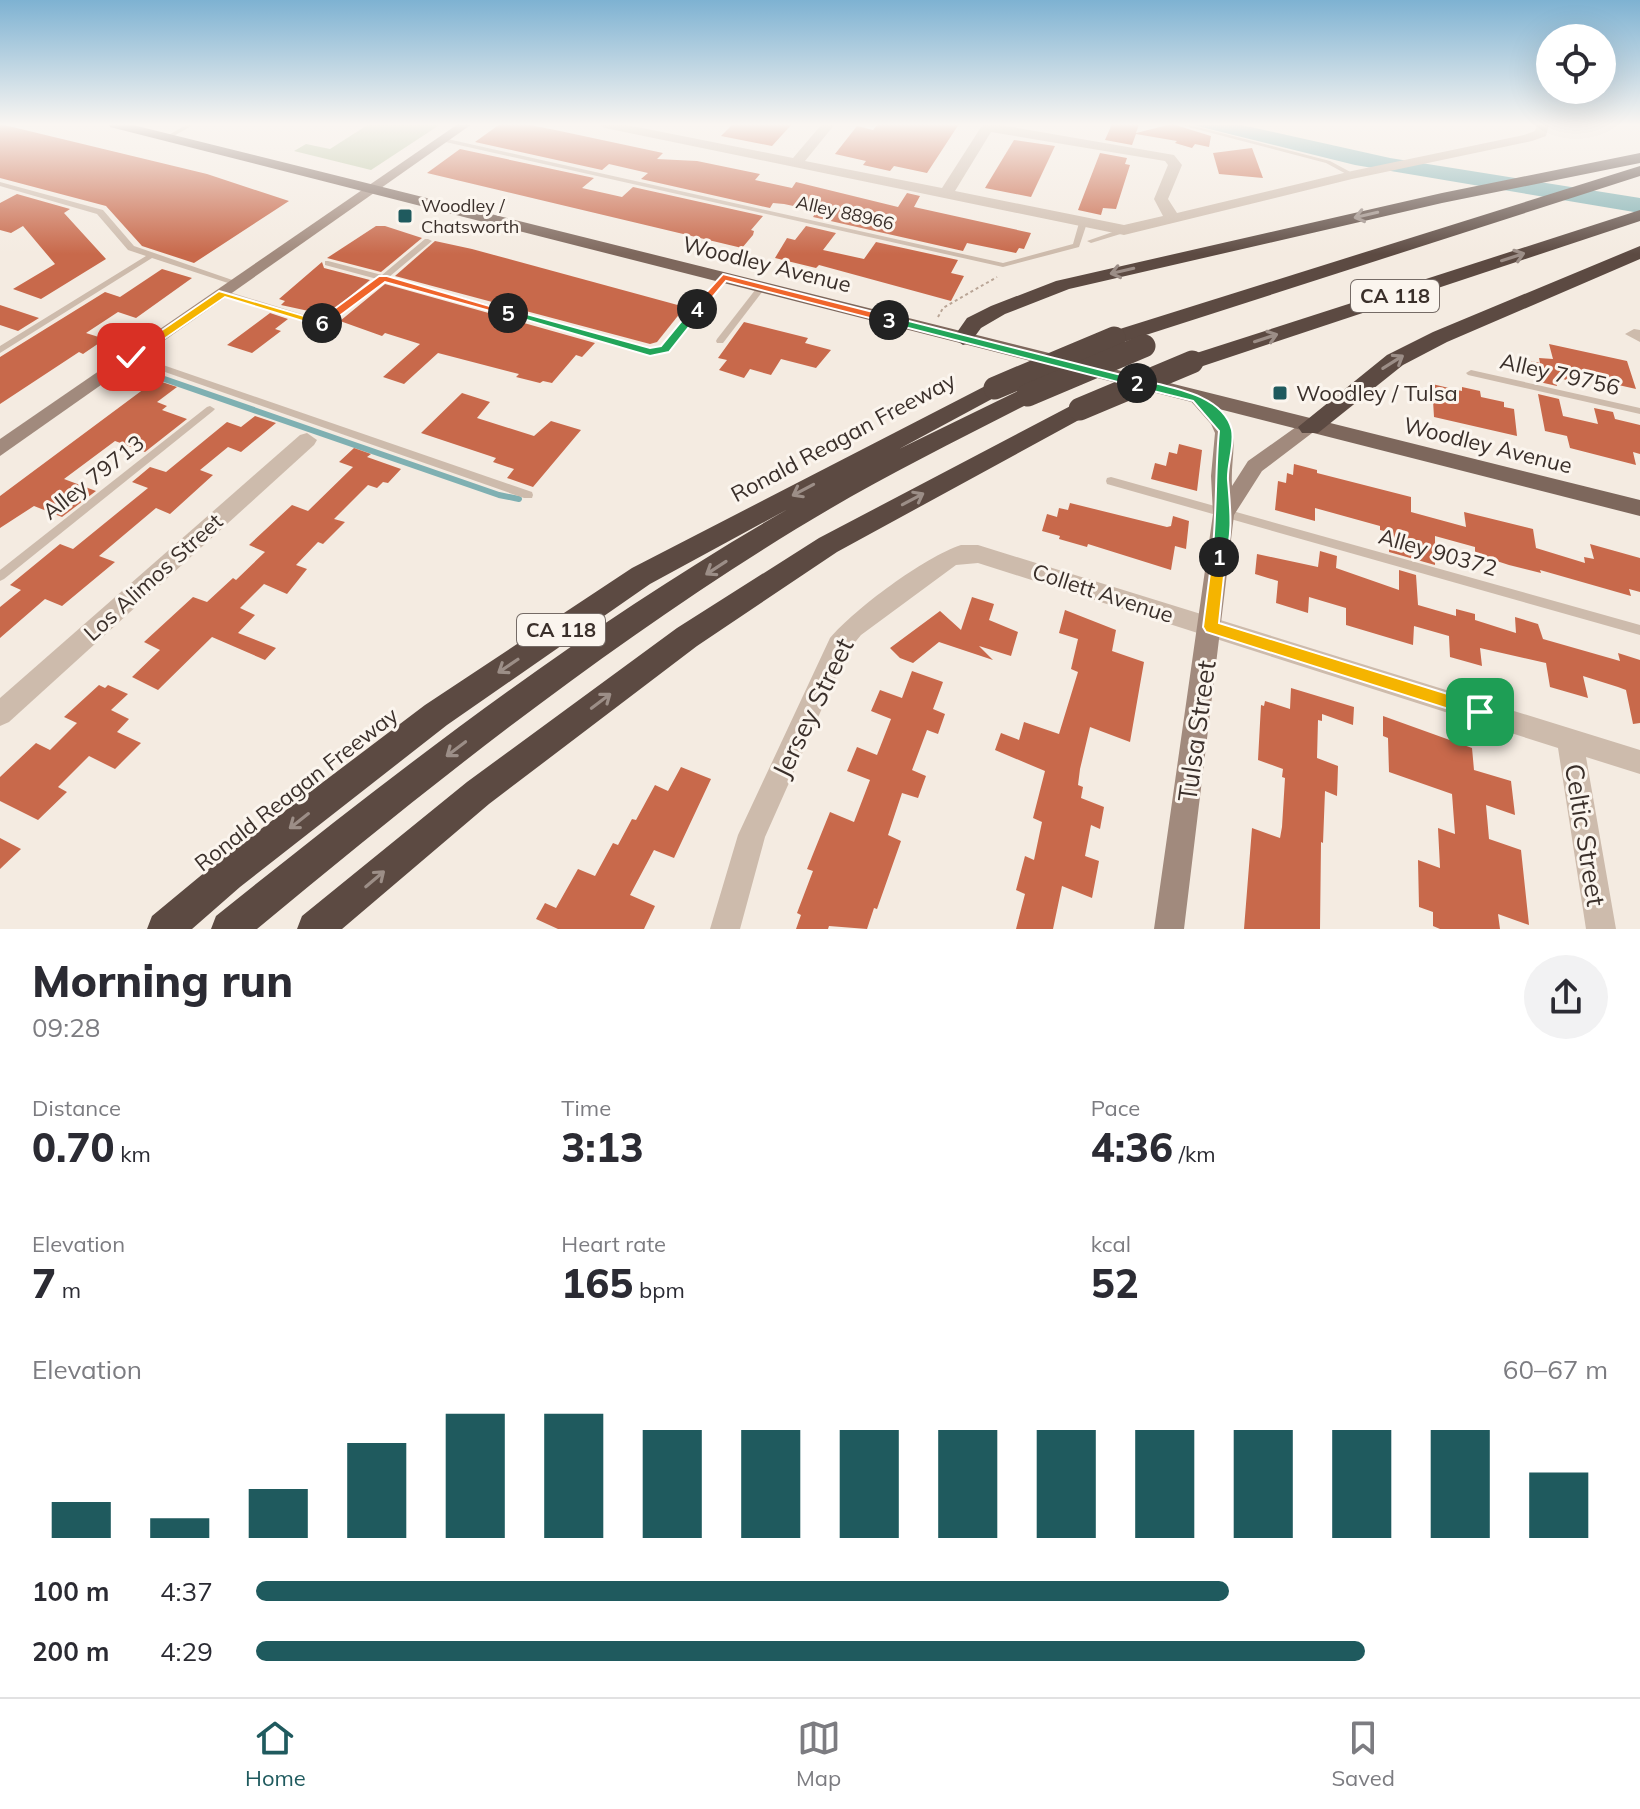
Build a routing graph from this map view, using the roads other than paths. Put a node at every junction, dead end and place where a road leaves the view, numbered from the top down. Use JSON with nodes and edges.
{"nodes":[{"id":1,"x":287,"y":167,"type":"edge"},
{"id":2,"x":403,"y":167,"type":"edge"},
{"id":3,"x":566,"y":167,"type":"edge"},
{"id":4,"x":811,"y":167,"type":"edge"},
{"id":5,"x":962,"y":167,"type":"edge"},
{"id":6,"x":1173,"y":167,"type":"edge"},
{"id":7,"x":1338,"y":167,"type":"edge"},
{"id":8,"x":1390,"y":167,"type":"edge"},
{"id":9,"x":1588,"y":167,"type":"edge"},
{"id":10,"x":1640,"y":171,"type":"edge"},
{"id":11,"x":1352,"y":175,"type":"junction"},
{"id":12,"x":0,"y":184,"type":"edge"},
{"id":13,"x":1640,"y":187,"type":"edge"},
{"id":14,"x":372,"y":189,"type":"junction"},
{"id":15,"x":945,"y":195,"type":"junction"},
{"id":16,"x":1640,"y":215,"type":"edge"},
{"id":17,"x":1175,"y":218,"type":"junction"},
{"id":18,"x":1083,"y":223,"type":"junction"},
{"id":19,"x":1124,"y":230,"type":"junction"},
{"id":20,"x":428,"y":241,"type":"dead end"},
{"id":21,"x":1091,"y":241,"type":"dead end"},
{"id":22,"x":1640,"y":252,"type":"edge"},
{"id":23,"x":149,"y":257,"type":"junction"},
{"id":24,"x":328,"y":263,"type":"dead end"},
{"id":25,"x":723,"y":277,"type":"junction"},
{"id":26,"x":383,"y":278,"type":"junction"},
{"id":27,"x":762,"y":287,"type":"junction"},
{"id":28,"x":230,"y":288,"type":"junction"},
{"id":29,"x":963,"y":338,"type":"junction"},
{"id":30,"x":720,"y":341,"type":"dead end"},
{"id":31,"x":0,"y":350,"type":"edge"},
{"id":32,"x":131,"y":357,"type":"junction"},
{"id":33,"x":1471,"y":373,"type":"dead end"},
{"id":34,"x":1197,"y":398,"type":"junction"},
{"id":35,"x":210,"y":409,"type":"dead end"},
{"id":36,"x":1640,"y":411,"type":"edge"},
{"id":37,"x":1310,"y":427,"type":"junction"},
{"id":38,"x":307,"y":440,"type":"dead end"},
{"id":39,"x":0,"y":449,"type":"edge"},
{"id":40,"x":1111,"y":481,"type":"dead end"},
{"id":41,"x":528,"y":495,"type":"dead end"},
{"id":42,"x":1640,"y":508,"type":"edge"},
{"id":43,"x":1224,"y":514,"type":"junction"},
{"id":44,"x":978,"y":554,"type":"joint"},
{"id":45,"x":0,"y":576,"type":"edge"},
{"id":46,"x":1211,"y":627,"type":"junction"},
{"id":47,"x":1640,"y":630,"type":"edge"},
{"id":48,"x":0,"y":714,"type":"edge"},
{"id":49,"x":1570,"y":740,"type":"junction"},
{"id":50,"x":1640,"y":762,"type":"edge"},
{"id":51,"x":165,"y":929,"type":"edge"},
{"id":52,"x":229,"y":929,"type":"edge"},
{"id":53,"x":315,"y":929,"type":"edge"},
{"id":54,"x":725,"y":929,"type":"edge"},
{"id":55,"x":1169,"y":929,"type":"edge"},
{"id":56,"x":1601,"y":929,"type":"edge"}],
"edges":[{"from":1,"to":14,"type":"main road","name":"Woodley Avenue"},
{"from":2,"to":14,"type":"street"},
{"from":3,"to":18,"type":"lane","name":"Alley 88966"},
{"from":4,"to":15,"type":"street"},
{"from":5,"to":15,"type":"street"},
{"from":6,"to":17,"type":"street"},
{"from":7,"to":11,"type":"lane"},
{"from":8,"to":11,"type":"street"},
{"from":9,"to":29,"type":"highway","one_way":true},
{"from":10,"to":51,"type":"highway","name":"Ronald Reagan Freeway","number":"CA 118","one_way":true,"bridge":true},
{"from":11,"to":17,"type":"street"},
{"from":12,"to":23,"type":"lane"},
{"from":13,"to":52,"type":"highway","number":"CA 118","one_way":true,"bridge":true},
{"from":14,"to":25,"type":"main road","name":"Woodley Avenue"},
{"from":14,"to":28,"type":"street"},
{"from":15,"to":18,"type":"street"},
{"from":53,"to":16,"type":"highway","number":"CA 118","one_way":true,"bridge":true},
{"from":17,"to":19,"type":"street"},
{"from":18,"to":19,"type":"street"},
{"from":19,"to":21,"type":"lane"},
{"from":20,"to":26,"type":"lane"},
{"from":37,"to":22,"type":"highway","one_way":true},
{"from":23,"to":28,"type":"lane"},
{"from":23,"to":31,"type":"lane"},
{"from":24,"to":26,"type":"lane"},
{"from":25,"to":26,"type":"lane"},
{"from":25,"to":27,"type":"main road","name":"Woodley Avenue"},
{"from":26,"to":28,"type":"lane"},
{"from":27,"to":29,"type":"main road","name":"Woodley Avenue"},
{"from":27,"to":30,"type":"lane"},
{"from":28,"to":32,"type":"street"},
{"from":29,"to":34,"type":"main road","name":"Woodley Avenue"},
{"from":32,"to":39,"type":"street"},
{"from":32,"to":41,"type":"lane"},
{"from":33,"to":36,"type":"lane","name":"Alley 79756"},
{"from":34,"to":37,"type":"main road","name":"Woodley Avenue"},
{"from":34,"to":43,"type":"street"},
{"from":35,"to":45,"type":"lane","name":"Alley 79713"},
{"from":37,"to":42,"type":"main road","name":"Woodley Avenue"},
{"from":37,"to":43,"type":"street","name":"Tulsa Street"},
{"from":38,"to":48,"type":"street","name":"Los Alimos Street"},
{"from":40,"to":43,"type":"lane","name":"Alley 90372"},
{"from":43,"to":46,"type":"street","name":"Tulsa Street"},
{"from":43,"to":47,"type":"lane","name":"Alley 90372"},
{"from":44,"to":46,"type":"street","name":"Collett Avenue"},
{"from":44,"to":54,"type":"street","name":"Jersey Street"},
{"from":46,"to":49,"type":"street","name":"Collett Avenue"},
{"from":46,"to":55,"type":"street","name":"Tulsa Street"},
{"from":49,"to":50,"type":"street","name":"Collett Avenue"},
{"from":49,"to":56,"type":"street","name":"Celtic Street"}]}
